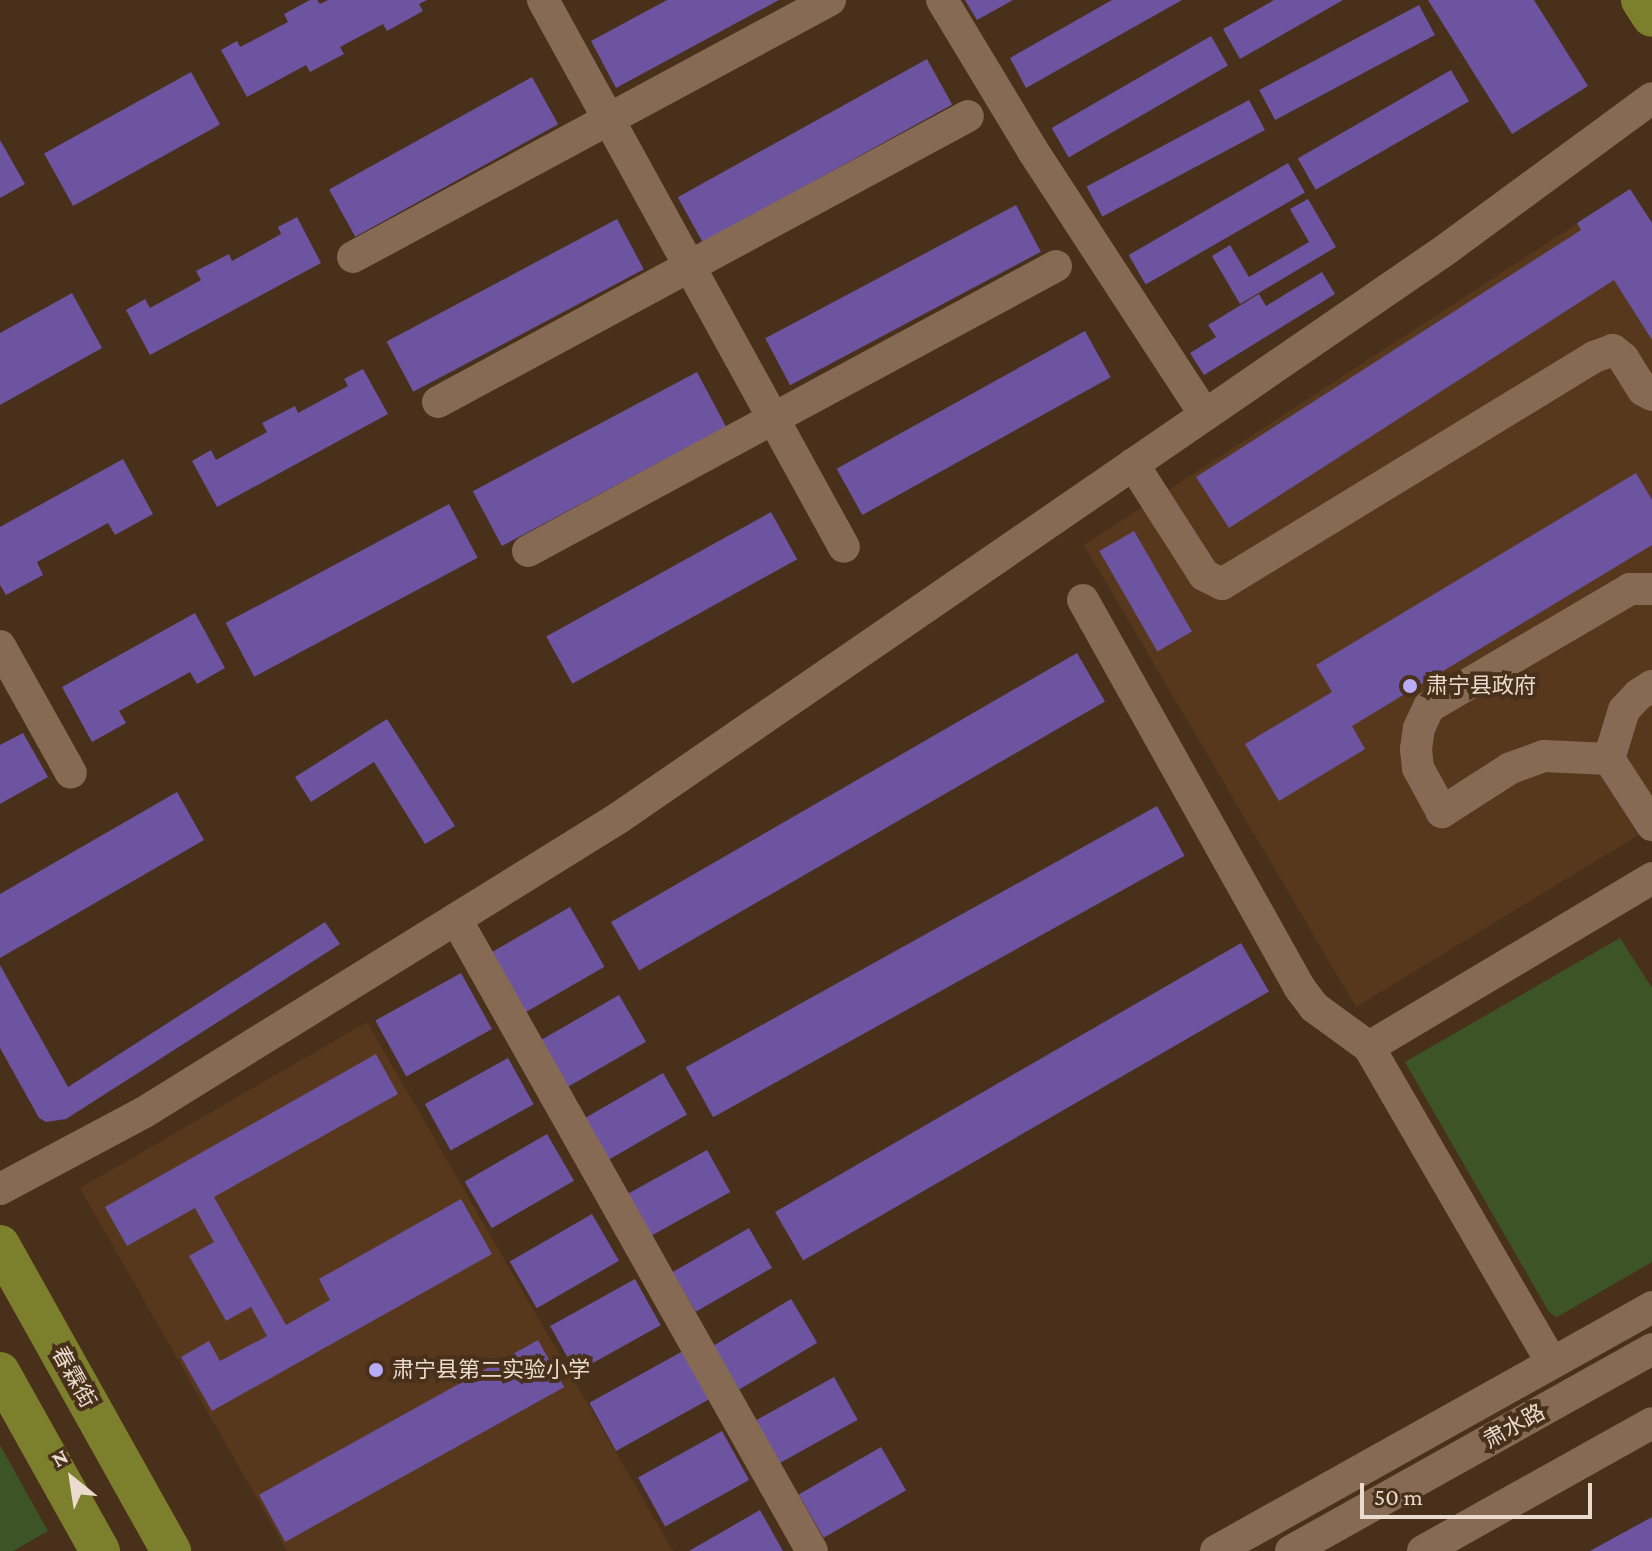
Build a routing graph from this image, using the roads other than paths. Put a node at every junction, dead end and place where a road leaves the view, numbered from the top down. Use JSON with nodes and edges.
{"nodes":[{"id":1,"x":543,"y":0,"type":"edge"},
{"id":2,"x":830,"y":0,"type":"edge"},
{"id":3,"x":942,"y":0,"type":"edge"},
{"id":4,"x":1641,"y":0,"type":"edge"},
{"id":5,"x":1652,"y":17,"type":"edge"},
{"id":6,"x":1652,"y":98,"type":"edge"},
{"id":7,"x":968,"y":116,"type":"dead end"},
{"id":8,"x":609,"y":119,"type":"junction"},
{"id":9,"x":353,"y":257,"type":"dead end"},
{"id":10,"x":689,"y":266,"type":"junction"},
{"id":11,"x":1056,"y":266,"type":"dead end"},
{"id":12,"x":1652,"y":395,"type":"edge"},
{"id":13,"x":438,"y":402,"type":"dead end"},
{"id":14,"x":1205,"y":415,"type":"junction"},
{"id":15,"x":773,"y":419,"type":"junction"},
{"id":16,"x":1133,"y":464,"type":"junction"},
{"id":17,"x":844,"y":547,"type":"dead end"},
{"id":18,"x":528,"y":551,"type":"dead end"},
{"id":19,"x":1652,"y":589,"type":"edge"},
{"id":20,"x":1083,"y":600,"type":"dead end"},
{"id":21,"x":0,"y":646,"type":"edge"},
{"id":22,"x":1652,"y":686,"type":"edge"},
{"id":23,"x":1609,"y":759,"type":"junction"},
{"id":24,"x":71,"y":773,"type":"dead end"},
{"id":25,"x":1652,"y":825,"type":"edge"},
{"id":26,"x":1652,"y":878,"type":"edge"},
{"id":27,"x":456,"y":919,"type":"junction"},
{"id":28,"x":1369,"y":1047,"type":"junction"},
{"id":29,"x":0,"y":1189,"type":"edge"},
{"id":30,"x":0,"y":1245,"type":"edge"},
{"id":31,"x":1652,"y":1307,"type":"edge"},
{"id":32,"x":1652,"y":1349,"type":"edge"},
{"id":33,"x":1552,"y":1363,"type":"junction"},
{"id":34,"x":0,"y":1372,"type":"edge"},
{"id":35,"x":1652,"y":1423,"type":"edge"},
{"id":36,"x":100,"y":1551,"type":"edge"},
{"id":37,"x":171,"y":1551,"type":"edge"},
{"id":38,"x":812,"y":1551,"type":"edge"},
{"id":39,"x":1216,"y":1551,"type":"edge"},
{"id":40,"x":1291,"y":1551,"type":"edge"},
{"id":41,"x":1423,"y":1551,"type":"edge"}],
"edges":[{"from":1,"to":8,"type":"street"},
{"from":2,"to":8,"type":"street"},
{"from":3,"to":14,"type":"street"},
{"from":4,"to":5,"type":"main road"},
{"from":6,"to":14,"type":"street"},
{"from":7,"to":10,"type":"street"},
{"from":8,"to":9,"type":"street"},
{"from":8,"to":10,"type":"street"},
{"from":10,"to":13,"type":"street"},
{"from":10,"to":15,"type":"street"},
{"from":11,"to":15,"type":"street"},
{"from":12,"to":16,"type":"street"},
{"from":14,"to":16,"type":"street"},
{"from":15,"to":17,"type":"street"},
{"from":15,"to":18,"type":"street"},
{"from":16,"to":27,"type":"street"},
{"from":19,"to":23,"type":"street"},
{"from":20,"to":28,"type":"street"},
{"from":21,"to":24,"type":"street"},
{"from":22,"to":23,"type":"street"},
{"from":23,"to":25,"type":"street"},
{"from":26,"to":28,"type":"street"},
{"from":27,"to":29,"type":"street"},
{"from":27,"to":38,"type":"street"},
{"from":28,"to":33,"type":"street"},
{"from":30,"to":37,"type":"main road","name":"春霖街"},
{"from":31,"to":33,"type":"street"},
{"from":32,"to":40,"type":"street","name":"肃水路"},
{"from":33,"to":39,"type":"street"},
{"from":34,"to":36,"type":"main road"},
{"from":35,"to":41,"type":"street"}]}
